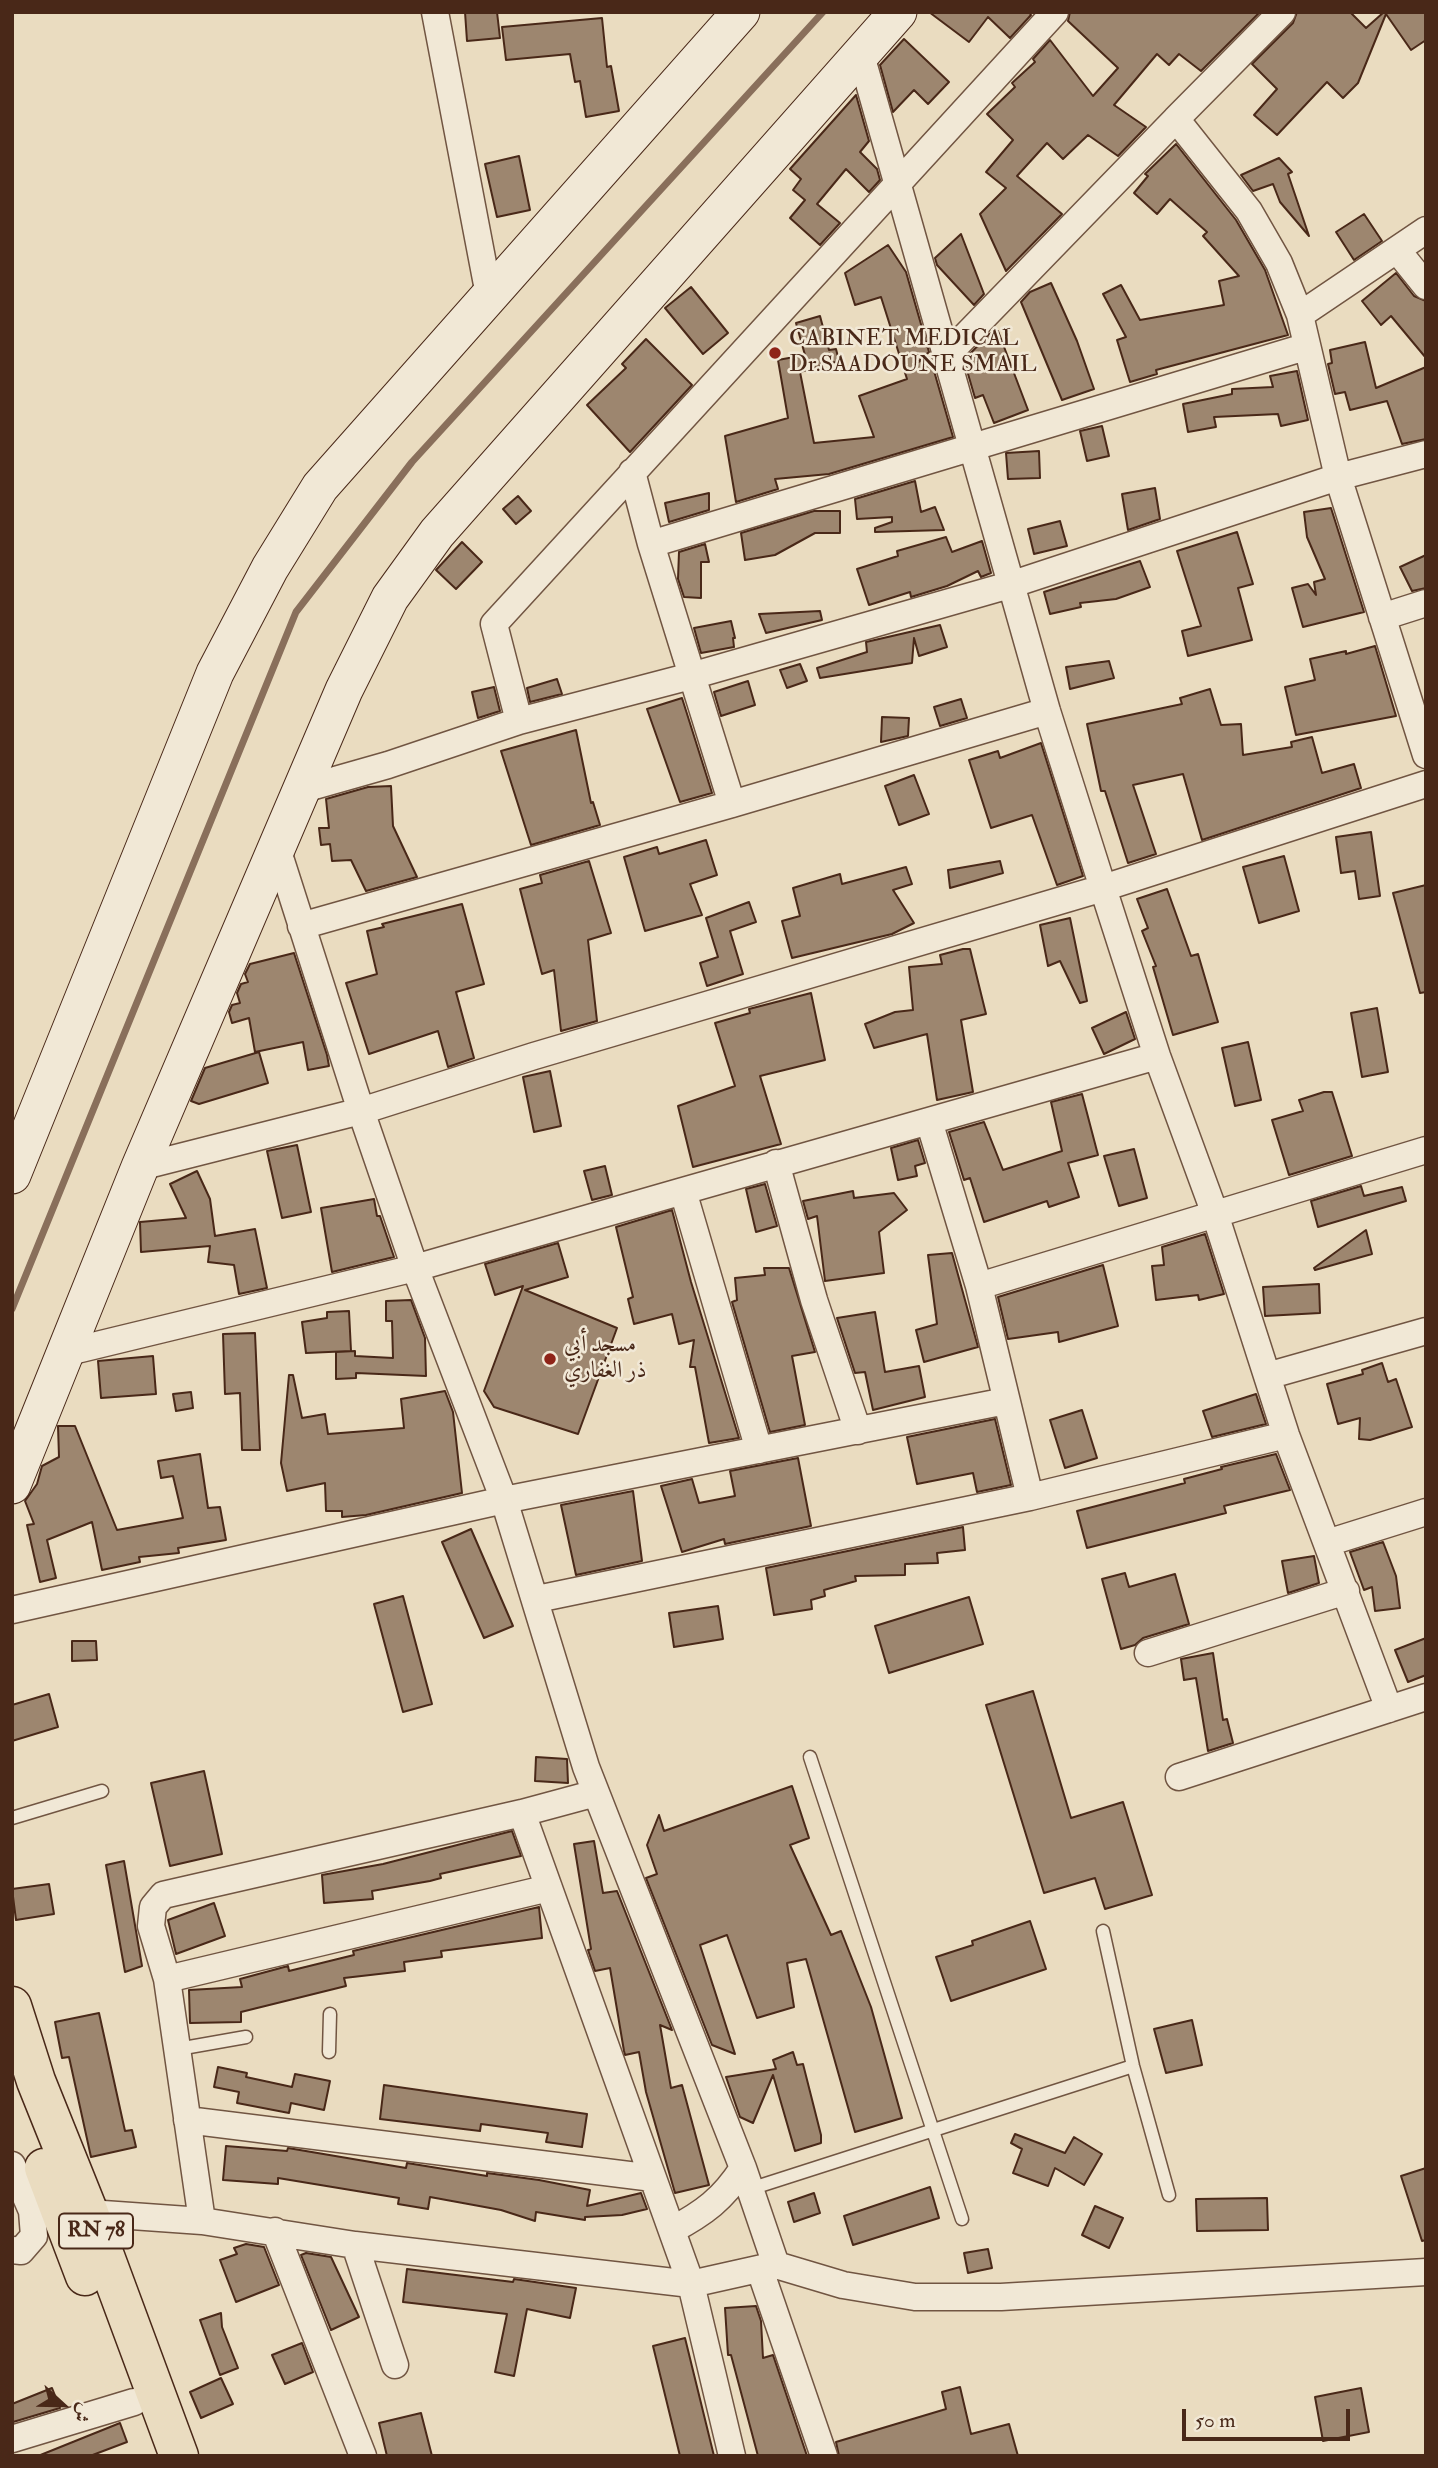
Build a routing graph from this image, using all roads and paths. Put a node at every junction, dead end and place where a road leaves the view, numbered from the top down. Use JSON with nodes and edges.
{"nodes":[{"id":1,"x":435,"y":12,"type":"edge"},
{"id":2,"x":741,"y":12,"type":"edge"},
{"id":3,"x":898,"y":12,"type":"edge"},
{"id":4,"x":1055,"y":12,"type":"edge"},
{"id":5,"x":1282,"y":12,"type":"edge"},
{"id":6,"x":861,"y":55,"type":"junction"},
{"id":7,"x":1176,"y":119,"type":"junction"},
{"id":8,"x":898,"y":184,"type":"junction"},
{"id":9,"x":1426,"y":230,"type":"edge"},
{"id":10,"x":1397,"y":250,"type":"junction"},
{"id":11,"x":1426,"y":286,"type":"edge"},
{"id":12,"x":489,"y":295,"type":"junction"},
{"id":13,"x":1300,"y":316,"type":"junction"},
{"id":14,"x":1305,"y":347,"type":"junction"},
{"id":15,"x":947,"y":355,"type":"junction"},
{"id":16,"x":970,"y":446,"type":"junction"},
{"id":17,"x":1426,"y":454,"type":"edge"},
{"id":18,"x":632,"y":472,"type":"junction"},
{"id":19,"x":1338,"y":477,"type":"junction"},
{"id":20,"x":651,"y":544,"type":"junction"},
{"id":21,"x":1013,"y":584,"type":"junction"},
{"id":22,"x":1426,"y":603,"type":"edge"},
{"id":23,"x":1382,"y":617,"type":"junction"},
{"id":24,"x":691,"y":676,"type":"junction"},
{"id":25,"x":1047,"y":711,"type":"junction"},
{"id":26,"x":519,"y":721,"type":"junction"},
{"id":27,"x":1426,"y":755,"type":"edge"},
{"id":28,"x":1426,"y":785,"type":"edge"},
{"id":29,"x":300,"y":790,"type":"junction"},
{"id":30,"x":732,"y":804,"type":"junction"},
{"id":31,"x":276,"y":845,"type":"junction"},
{"id":32,"x":1103,"y":888,"type":"junction"},
{"id":33,"x":301,"y":926,"type":"junction"},
{"id":34,"x":1157,"y":1056,"type":"junction"},
{"id":35,"x":361,"y":1111,"type":"junction"},
{"id":36,"x":929,"y":1121,"type":"junction"},
{"id":37,"x":1426,"y":1150,"type":"edge"},
{"id":38,"x":776,"y":1163,"type":"junction"},
{"id":39,"x":140,"y":1167,"type":"junction"},
{"id":40,"x":12,"y":1175,"type":"edge"},
{"id":41,"x":682,"y":1191,"type":"junction"},
{"id":42,"x":1215,"y":1214,"type":"junction"},
{"id":43,"x":415,"y":1268,"type":"junction"},
{"id":44,"x":979,"y":1286,"type":"junction"},
{"id":45,"x":1426,"y":1331,"type":"edge"},
{"id":46,"x":64,"y":1353,"type":"junction"},
{"id":47,"x":1267,"y":1376,"type":"junction"},
{"id":48,"x":1006,"y":1401,"type":"junction"},
{"id":49,"x":858,"y":1431,"type":"junction"},
{"id":50,"x":1286,"y":1435,"type":"junction"},
{"id":51,"x":759,"y":1450,"type":"junction"},
{"id":52,"x":12,"y":1485,"type":"edge"},
{"id":53,"x":1030,"y":1497,"type":"junction"},
{"id":54,"x":505,"y":1500,"type":"junction"},
{"id":55,"x":1426,"y":1511,"type":"edge"},
{"id":56,"x":1327,"y":1543,"type":"junction"},
{"id":57,"x":1346,"y":1591,"type":"junction"},
{"id":58,"x":537,"y":1599,"type":"junction"},
{"id":59,"x":12,"y":1610,"type":"edge"},
{"id":60,"x":1147,"y":1653,"type":"dead end"},
{"id":61,"x":1426,"y":1697,"type":"edge"},
{"id":62,"x":1389,"y":1709,"type":"junction"},
{"id":63,"x":810,"y":1757,"type":"dead end"},
{"id":64,"x":1179,"y":1777,"type":"dead end"},
{"id":65,"x":102,"y":1791,"type":"dead end"},
{"id":66,"x":596,"y":1793,"type":"junction"},
{"id":67,"x":522,"y":1813,"type":"junction"},
{"id":68,"x":12,"y":1818,"type":"edge"},
{"id":69,"x":549,"y":1888,"type":"junction"},
{"id":70,"x":1103,"y":1931,"type":"dead end"},
{"id":71,"x":167,"y":1979,"type":"junction"},
{"id":72,"x":12,"y":2006,"type":"edge"},
{"id":73,"x":330,"y":2014,"type":"dead end"},
{"id":74,"x":246,"y":2037,"type":"dead end"},
{"id":75,"x":178,"y":2049,"type":"junction"},
{"id":76,"x":329,"y":2052,"type":"dead end"},
{"id":77,"x":1133,"y":2066,"type":"junction"},
{"id":78,"x":12,"y":2070,"type":"edge"},
{"id":79,"x":187,"y":2120,"type":"junction"},
{"id":80,"x":935,"y":2129,"type":"junction"},
{"id":81,"x":12,"y":2165,"type":"edge"},
{"id":82,"x":653,"y":2178,"type":"junction"},
{"id":83,"x":746,"y":2179,"type":"junction"},
{"id":84,"x":1169,"y":2194,"type":"dead end"},
{"id":85,"x":89,"y":2213,"type":"junction"},
{"id":86,"x":962,"y":2219,"type":"dead end"},
{"id":87,"x":202,"y":2221,"type":"junction"},
{"id":88,"x":672,"y":2230,"type":"junction"},
{"id":89,"x":275,"y":2231,"type":"junction"},
{"id":90,"x":355,"y":2245,"type":"junction"},
{"id":91,"x":12,"y":2250,"type":"edge"},
{"id":92,"x":768,"y":2268,"type":"junction"},
{"id":93,"x":1426,"y":2272,"type":"edge"},
{"id":94,"x":691,"y":2284,"type":"junction"},
{"id":95,"x":395,"y":2365,"type":"dead end"},
{"id":96,"x":134,"y":2402,"type":"junction"},
{"id":97,"x":12,"y":2439,"type":"edge"},
{"id":98,"x":155,"y":2456,"type":"edge"},
{"id":99,"x":179,"y":2456,"type":"edge"},
{"id":100,"x":363,"y":2456,"type":"edge"},
{"id":101,"x":732,"y":2456,"type":"edge"},
{"id":102,"x":824,"y":2456,"type":"edge"}],
"edges":[{"from":1,"to":12,"type":"street"},
{"from":2,"to":12,"type":"street"},
{"from":3,"to":6,"type":"street"},
{"from":4,"to":8,"type":"street"},
{"from":5,"to":7,"type":"street"},
{"from":6,"to":8,"type":"street"},
{"from":6,"to":29,"type":"street"},
{"from":7,"to":13,"type":"street"},
{"from":7,"to":15,"type":"street"},
{"from":8,"to":15,"type":"street"},
{"from":8,"to":18,"type":"street"},
{"from":9,"to":10,"type":"street"},
{"from":10,"to":11,"type":"street"},
{"from":10,"to":13,"type":"street"},
{"from":12,"to":40,"type":"street"},
{"from":13,"to":14,"type":"street"},
{"from":14,"to":16,"type":"street"},
{"from":14,"to":19,"type":"street"},
{"from":15,"to":16,"type":"street"},
{"from":16,"to":20,"type":"street"},
{"from":16,"to":21,"type":"street"},
{"from":17,"to":19,"type":"street"},
{"from":18,"to":20,"type":"street"},
{"from":18,"to":26,"type":"street"},
{"from":19,"to":21,"type":"street"},
{"from":19,"to":23,"type":"street"},
{"from":20,"to":24,"type":"street"},
{"from":21,"to":24,"type":"street"},
{"from":21,"to":25,"type":"street"},
{"from":22,"to":23,"type":"street"},
{"from":23,"to":27,"type":"street"},
{"from":24,"to":26,"type":"street"},
{"from":24,"to":30,"type":"street"},
{"from":25,"to":30,"type":"street"},
{"from":25,"to":32,"type":"street"},
{"from":26,"to":29,"type":"street"},
{"from":28,"to":32,"type":"street"},
{"from":29,"to":31,"type":"street"},
{"from":30,"to":33,"type":"street"},
{"from":31,"to":33,"type":"street"},
{"from":31,"to":39,"type":"street"},
{"from":32,"to":34,"type":"street"},
{"from":32,"to":35,"type":"street"},
{"from":33,"to":35,"type":"street"},
{"from":34,"to":36,"type":"street"},
{"from":34,"to":42,"type":"street"},
{"from":35,"to":39,"type":"street"},
{"from":35,"to":43,"type":"street"},
{"from":36,"to":38,"type":"street"},
{"from":36,"to":44,"type":"street"},
{"from":37,"to":42,"type":"street"},
{"from":38,"to":41,"type":"street"},
{"from":38,"to":49,"type":"street"},
{"from":39,"to":46,"type":"street"},
{"from":41,"to":43,"type":"street"},
{"from":41,"to":51,"type":"street"},
{"from":42,"to":44,"type":"street"},
{"from":42,"to":47,"type":"street"},
{"from":43,"to":46,"type":"street"},
{"from":43,"to":54,"type":"street"},
{"from":44,"to":48,"type":"street"},
{"from":45,"to":47,"type":"street"},
{"from":46,"to":52,"type":"street"},
{"from":47,"to":50,"type":"street"},
{"from":48,"to":49,"type":"street"},
{"from":48,"to":53,"type":"street"},
{"from":49,"to":51,"type":"street"},
{"from":50,"to":53,"type":"street"},
{"from":50,"to":56,"type":"street"},
{"from":51,"to":54,"type":"street"},
{"from":53,"to":58,"type":"street"},
{"from":54,"to":58,"type":"street"},
{"from":54,"to":59,"type":"street"},
{"from":55,"to":56,"type":"street"},
{"from":56,"to":57,"type":"street"},
{"from":57,"to":60,"type":"street"},
{"from":57,"to":62,"type":"street"},
{"from":58,"to":66,"type":"street"},
{"from":61,"to":62,"type":"street"},
{"from":62,"to":64,"type":"street"},
{"from":63,"to":80,"type":"lane"},
{"from":65,"to":68,"type":"lane"},
{"from":66,"to":67,"type":"street"},
{"from":66,"to":83,"type":"street"},
{"from":67,"to":69,"type":"street"},
{"from":67,"to":71,"type":"street"},
{"from":69,"to":71,"type":"street"},
{"from":69,"to":82,"type":"street"},
{"from":70,"to":77,"type":"lane"},
{"from":71,"to":75,"type":"street"},
{"from":72,"to":85,"type":"main road","number":"RN 78"},
{"from":73,"to":76,"type":"lane"},
{"from":74,"to":75,"type":"lane"},
{"from":75,"to":79,"type":"street"},
{"from":77,"to":80,"type":"lane"},
{"from":77,"to":84,"type":"lane"},
{"from":78,"to":96,"type":"main road","number":"RN 78"},
{"from":79,"to":82,"type":"street"},
{"from":79,"to":87,"type":"street"},
{"from":80,"to":83,"type":"lane"},
{"from":80,"to":86,"type":"lane"},
{"from":81,"to":91,"type":"street"},
{"from":82,"to":88,"type":"street"},
{"from":83,"to":88,"type":"street"},
{"from":83,"to":92,"type":"street"},
{"from":85,"to":87,"type":"street"},
{"from":85,"to":99,"type":"main road","number":"RN 78"},
{"from":87,"to":89,"type":"street"},
{"from":88,"to":94,"type":"street"},
{"from":89,"to":90,"type":"street"},
{"from":89,"to":100,"type":"street"},
{"from":90,"to":94,"type":"street"},
{"from":90,"to":95,"type":"street"},
{"from":92,"to":93,"type":"street"},
{"from":92,"to":94,"type":"street"},
{"from":92,"to":102,"type":"street"},
{"from":94,"to":101,"type":"street"},
{"from":96,"to":97,"type":"street"},
{"from":96,"to":98,"type":"main road","number":"RN 78"}]}
